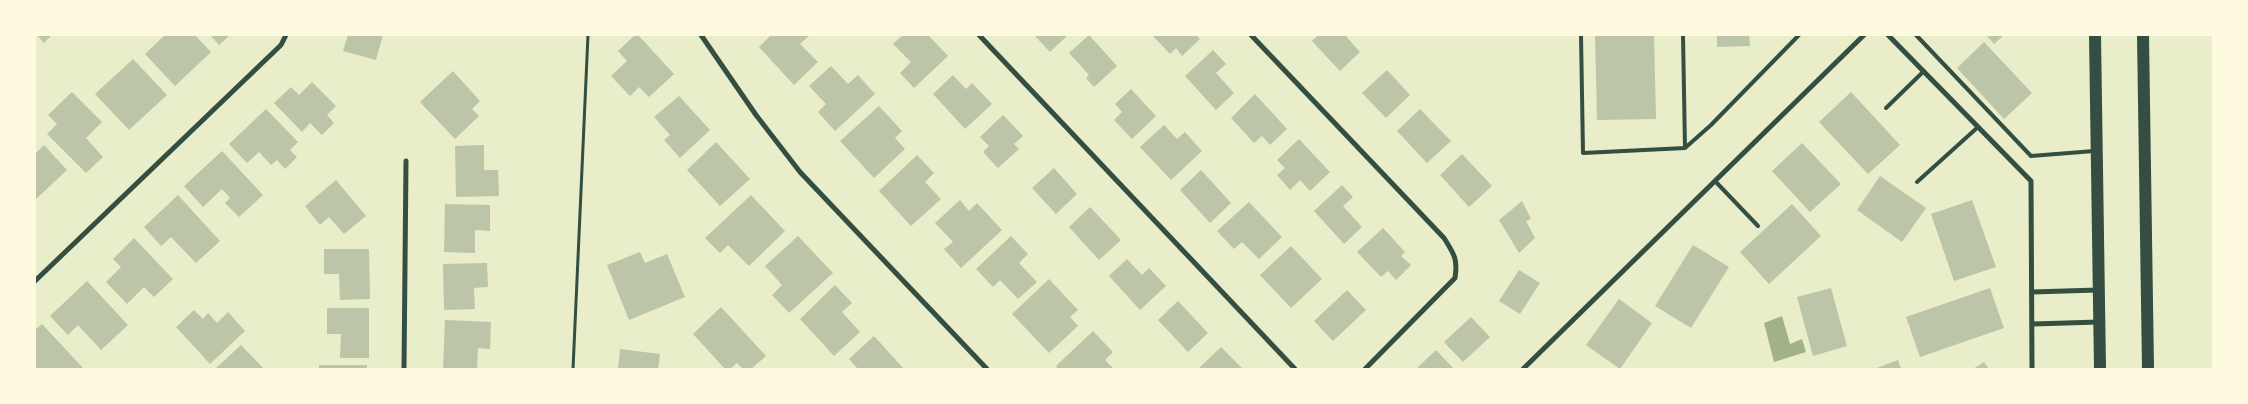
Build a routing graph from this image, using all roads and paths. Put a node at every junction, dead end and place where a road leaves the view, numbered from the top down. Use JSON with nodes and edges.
{"nodes":[{"id":1,"x":286,"y":35,"type":"edge"},
{"id":2,"x":588,"y":35,"type":"edge"},
{"id":3,"x":701,"y":35,"type":"edge"},
{"id":4,"x":979,"y":35,"type":"edge"},
{"id":5,"x":1252,"y":35,"type":"edge"},
{"id":6,"x":1581,"y":35,"type":"edge"},
{"id":7,"x":1683,"y":35,"type":"edge"},
{"id":8,"x":1799,"y":35,"type":"edge"},
{"id":9,"x":1864,"y":35,"type":"edge"},
{"id":10,"x":1888,"y":35,"type":"edge"},
{"id":11,"x":1916,"y":35,"type":"edge"},
{"id":12,"x":2096,"y":35,"type":"edge"},
{"id":13,"x":2143,"y":35,"type":"edge"},
{"id":14,"x":1924,"y":71,"type":"junction"},
{"id":15,"x":1886,"y":108,"type":"dead end"},
{"id":16,"x":1978,"y":126,"type":"junction"},
{"id":17,"x":1685,"y":148,"type":"junction"},
{"id":18,"x":2097,"y":151,"type":"junction"},
{"id":19,"x":406,"y":161,"type":"dead end"},
{"id":20,"x":1714,"y":181,"type":"junction"},
{"id":21,"x":1917,"y":182,"type":"dead end"},
{"id":22,"x":1758,"y":226,"type":"dead end"},
{"id":23,"x":35,"y":281,"type":"edge"},
{"id":24,"x":2099,"y":290,"type":"junction"},
{"id":25,"x":2032,"y":292,"type":"junction"},
{"id":26,"x":2099,"y":322,"type":"junction"},
{"id":27,"x":2033,"y":324,"type":"junction"},
{"id":28,"x":404,"y":369,"type":"edge"},
{"id":29,"x":573,"y":369,"type":"edge"},
{"id":30,"x":987,"y":369,"type":"edge"},
{"id":31,"x":1295,"y":369,"type":"edge"},
{"id":32,"x":1365,"y":369,"type":"edge"},
{"id":33,"x":1523,"y":369,"type":"edge"},
{"id":34,"x":2032,"y":369,"type":"edge"},
{"id":35,"x":2100,"y":369,"type":"edge"},
{"id":36,"x":2148,"y":369,"type":"edge"}],
"edges":[{"from":1,"to":23,"type":"street"},
{"from":2,"to":29,"type":"path"},
{"from":3,"to":30,"type":"street"},
{"from":4,"to":31,"type":"street"},
{"from":5,"to":32,"type":"street"},
{"from":6,"to":17,"type":"lane"},
{"from":7,"to":17,"type":"lane"},
{"from":8,"to":17,"type":"lane"},
{"from":9,"to":20,"type":"street"},
{"from":10,"to":14,"type":"street"},
{"from":11,"to":18,"type":"lane"},
{"from":12,"to":18,"type":"main road"},
{"from":13,"to":36,"type":"main road"},
{"from":14,"to":15,"type":"lane"},
{"from":14,"to":16,"type":"street"},
{"from":16,"to":21,"type":"lane"},
{"from":16,"to":25,"type":"street"},
{"from":18,"to":24,"type":"main road"},
{"from":19,"to":28,"type":"street"},
{"from":20,"to":22,"type":"lane"},
{"from":20,"to":33,"type":"street"},
{"from":24,"to":25,"type":"street"},
{"from":24,"to":26,"type":"main road"},
{"from":25,"to":27,"type":"street"},
{"from":26,"to":27,"type":"street"},
{"from":26,"to":35,"type":"main road"},
{"from":27,"to":34,"type":"street"}]}
